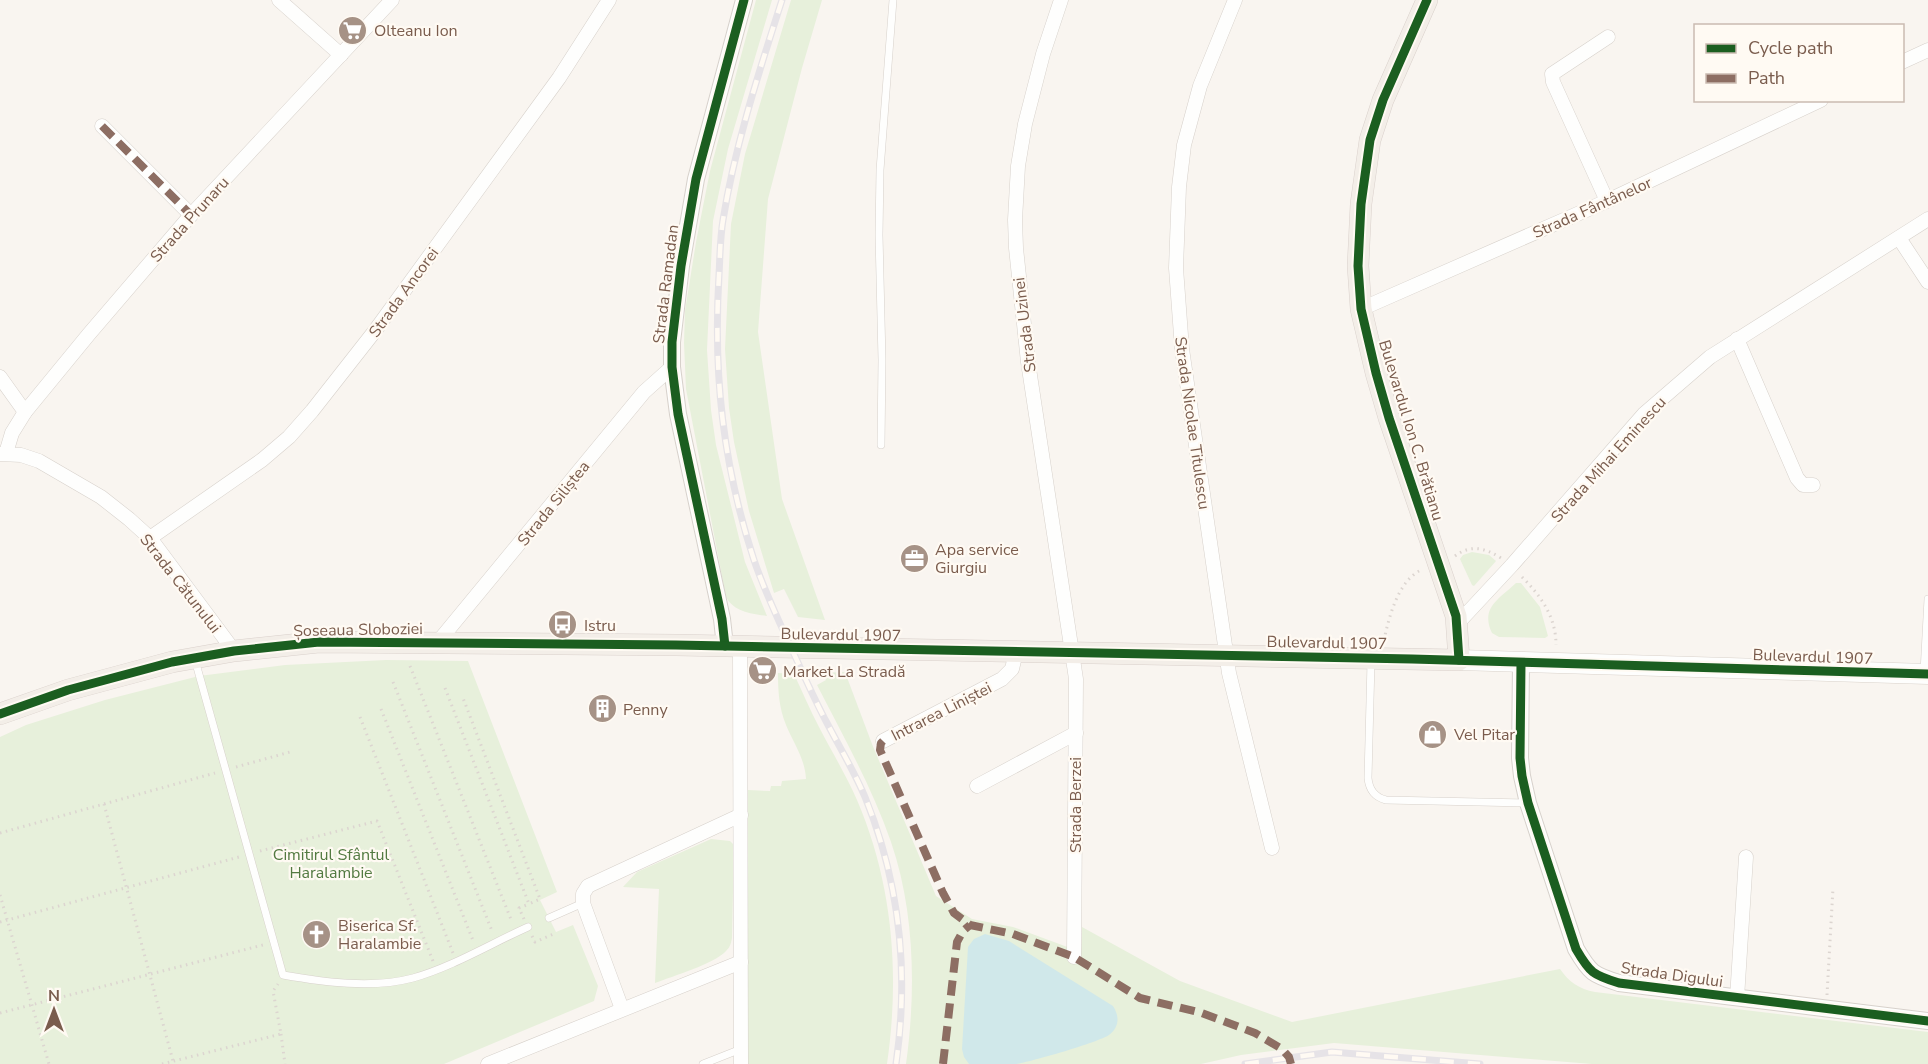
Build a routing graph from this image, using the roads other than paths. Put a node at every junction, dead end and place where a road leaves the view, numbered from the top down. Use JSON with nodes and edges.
{"nodes":[{"id":1,"x":279,"y":0,"type":"edge"},
{"id":2,"x":392,"y":0,"type":"edge"},
{"id":3,"x":609,"y":0,"type":"edge"},
{"id":4,"x":744,"y":0,"type":"edge"},
{"id":5,"x":893,"y":0,"type":"edge"},
{"id":6,"x":1061,"y":0,"type":"edge"},
{"id":7,"x":1235,"y":0,"type":"edge"},
{"id":8,"x":1427,"y":0,"type":"edge"},
{"id":9,"x":1608,"y":36,"type":"dead end"},
{"id":10,"x":1928,"y":50,"type":"edge"},
{"id":11,"x":341,"y":55,"type":"junction"},
{"id":12,"x":1904,"y":61,"type":"edge"},
{"id":13,"x":1817,"y":102,"type":"edge"},
{"id":14,"x":102,"y":126,"type":"dead end"},
{"id":15,"x":1607,"y":201,"type":"junction"},
{"id":16,"x":191,"y":215,"type":"junction"},
{"id":17,"x":1928,"y":219,"type":"edge"},
{"id":18,"x":1899,"y":238,"type":"junction"},
{"id":19,"x":1928,"y":282,"type":"edge"},
{"id":20,"x":1361,"y":309,"type":"junction"},
{"id":21,"x":1737,"y":339,"type":"junction"},
{"id":22,"x":672,"y":367,"type":"junction"},
{"id":23,"x":0,"y":377,"type":"edge"},
{"id":24,"x":25,"y":412,"type":"junction"},
{"id":25,"x":880,"y":445,"type":"dead end"},
{"id":26,"x":3,"y":453,"type":"edge"},
{"id":27,"x":1813,"y":485,"type":"dead end"},
{"id":28,"x":150,"y":538,"type":"junction"},
{"id":29,"x":1928,"y":599,"type":"edge"},
{"id":30,"x":1458,"y":623,"type":"junction"},
{"id":31,"x":438,"y":642,"type":"junction"},
{"id":32,"x":733,"y":646,"type":"junction"},
{"id":33,"x":234,"y":651,"type":"junction"},
{"id":34,"x":1016,"y":652,"type":"junction"},
{"id":35,"x":1071,"y":653,"type":"junction"},
{"id":36,"x":1226,"y":656,"type":"junction"},
{"id":37,"x":195,"y":657,"type":"junction"},
{"id":38,"x":1371,"y":658,"type":"junction"},
{"id":39,"x":1459,"y":660,"type":"junction"},
{"id":40,"x":1521,"y":663,"type":"junction"},
{"id":41,"x":1926,"y":674,"type":"edge"},
{"id":42,"x":0,"y":714,"type":"edge"},
{"id":43,"x":1076,"y":733,"type":"junction"},
{"id":44,"x":883,"y":741,"type":"dead end"},
{"id":45,"x":977,"y":786,"type":"dead end"},
{"id":46,"x":1528,"y":803,"type":"junction"},
{"id":47,"x":741,"y":814,"type":"junction"},
{"id":48,"x":1272,"y":848,"type":"dead end"},
{"id":49,"x":1746,"y":857,"type":"dead end"},
{"id":50,"x":584,"y":903,"type":"junction"},
{"id":51,"x":549,"y":918,"type":"dead end"},
{"id":52,"x":528,"y":927,"type":"dead end"},
{"id":53,"x":1074,"y":957,"type":"dead end"},
{"id":54,"x":741,"y":962,"type":"junction"},
{"id":55,"x":1737,"y":998,"type":"junction"},
{"id":56,"x":622,"y":1009,"type":"junction"},
{"id":57,"x":1928,"y":1021,"type":"edge"},
{"id":58,"x":741,"y":1049,"type":"junction"},
{"id":59,"x":488,"y":1064,"type":"edge"},
{"id":60,"x":703,"y":1064,"type":"edge"},
{"id":61,"x":741,"y":1064,"type":"edge"}],
"edges":[{"from":1,"to":11,"type":"street"},
{"from":2,"to":11,"type":"street","name":"Strada Prunaru"},
{"from":3,"to":28,"type":"street","name":"Strada Ancorei"},
{"from":4,"to":22,"type":"street","name":"Strada Ramadan"},
{"from":5,"to":25,"type":"lane"},
{"from":6,"to":35,"type":"street","name":"Strada Uzinei"},
{"from":7,"to":36,"type":"street","name":"Strada Nicolae Titulescu"},
{"from":8,"to":20,"type":"main road","name":"Bulevardul Ion C. Brătianu"},
{"from":9,"to":15,"type":"street"},
{"from":10,"to":12,"type":"street"},
{"from":11,"to":16,"type":"street","name":"Strada Prunaru"},
{"from":13,"to":15,"type":"street","name":"Strada Fântânelor"},
{"from":14,"to":16,"type":"street"},
{"from":15,"to":20,"type":"street","name":"Strada Fântânelor"},
{"from":16,"to":24,"type":"street","name":"Strada Prunaru"},
{"from":17,"to":18,"type":"street","name":"Strada Mihai Eminescu"},
{"from":18,"to":19,"type":"street"},
{"from":18,"to":21,"type":"street","name":"Strada Mihai Eminescu"},
{"from":20,"to":30,"type":"main road","name":"Bulevardul Ion C. Brătianu"},
{"from":21,"to":27,"type":"street"},
{"from":21,"to":30,"type":"street","name":"Strada Mihai Eminescu"},
{"from":22,"to":31,"type":"street","name":"Strada Siliștea"},
{"from":22,"to":32,"type":"street","name":"Strada Ramadan"},
{"from":23,"to":24,"type":"street"},
{"from":24,"to":26,"type":"street","name":"Strada Prunaru"},
{"from":26,"to":28,"type":"street","name":"Strada Cătunului"},
{"from":28,"to":33,"type":"street","name":"Strada Cătunului"},
{"from":29,"to":41,"type":"lane"},
{"from":30,"to":39,"type":"main road","name":"Bulevardul Ion C. Brătianu"},
{"from":31,"to":32,"type":"main road","name":"Șoseaua Sloboziei"},
{"from":31,"to":33,"type":"main road","name":"Șoseaua Sloboziei"},
{"from":32,"to":34,"type":"main road","name":"Bulevardul 1907"},
{"from":32,"to":47,"type":"street"},
{"from":33,"to":37,"type":"main road","name":"Șoseaua Sloboziei"},
{"from":34,"to":35,"type":"main road","name":"Bulevardul 1907"},
{"from":34,"to":44,"type":"street","name":"Intrarea Liniștei"},
{"from":35,"to":36,"type":"main road","name":"Bulevardul 1907"},
{"from":35,"to":43,"type":"street","name":"Strada Berzei"},
{"from":36,"to":38,"type":"main road","name":"Bulevardul 1907"},
{"from":36,"to":48,"type":"street","name":"Strada Nicolae Titulescu"},
{"from":37,"to":42,"type":"main road","name":"Șoseaua Sloboziei"},
{"from":37,"to":52,"type":"lane"},
{"from":38,"to":39,"type":"main road","name":"Bulevardul 1907"},
{"from":38,"to":46,"type":"lane"},
{"from":39,"to":40,"type":"main road","name":"Bulevardul 1907"},
{"from":40,"to":41,"type":"main road","name":"Bulevardul 1907"},
{"from":40,"to":46,"type":"street","name":"Strada Digului"},
{"from":43,"to":45,"type":"street"},
{"from":43,"to":53,"type":"street","name":"Strada Berzei"},
{"from":46,"to":55,"type":"street","name":"Strada Digului"},
{"from":47,"to":50,"type":"street"},
{"from":47,"to":54,"type":"street"},
{"from":49,"to":55,"type":"street"},
{"from":50,"to":51,"type":"lane"},
{"from":50,"to":56,"type":"street"},
{"from":54,"to":56,"type":"street"},
{"from":54,"to":58,"type":"street"},
{"from":55,"to":57,"type":"street","name":"Strada Digului"},
{"from":56,"to":59,"type":"street"},
{"from":58,"to":60,"type":"lane"},
{"from":58,"to":61,"type":"street"}]}
